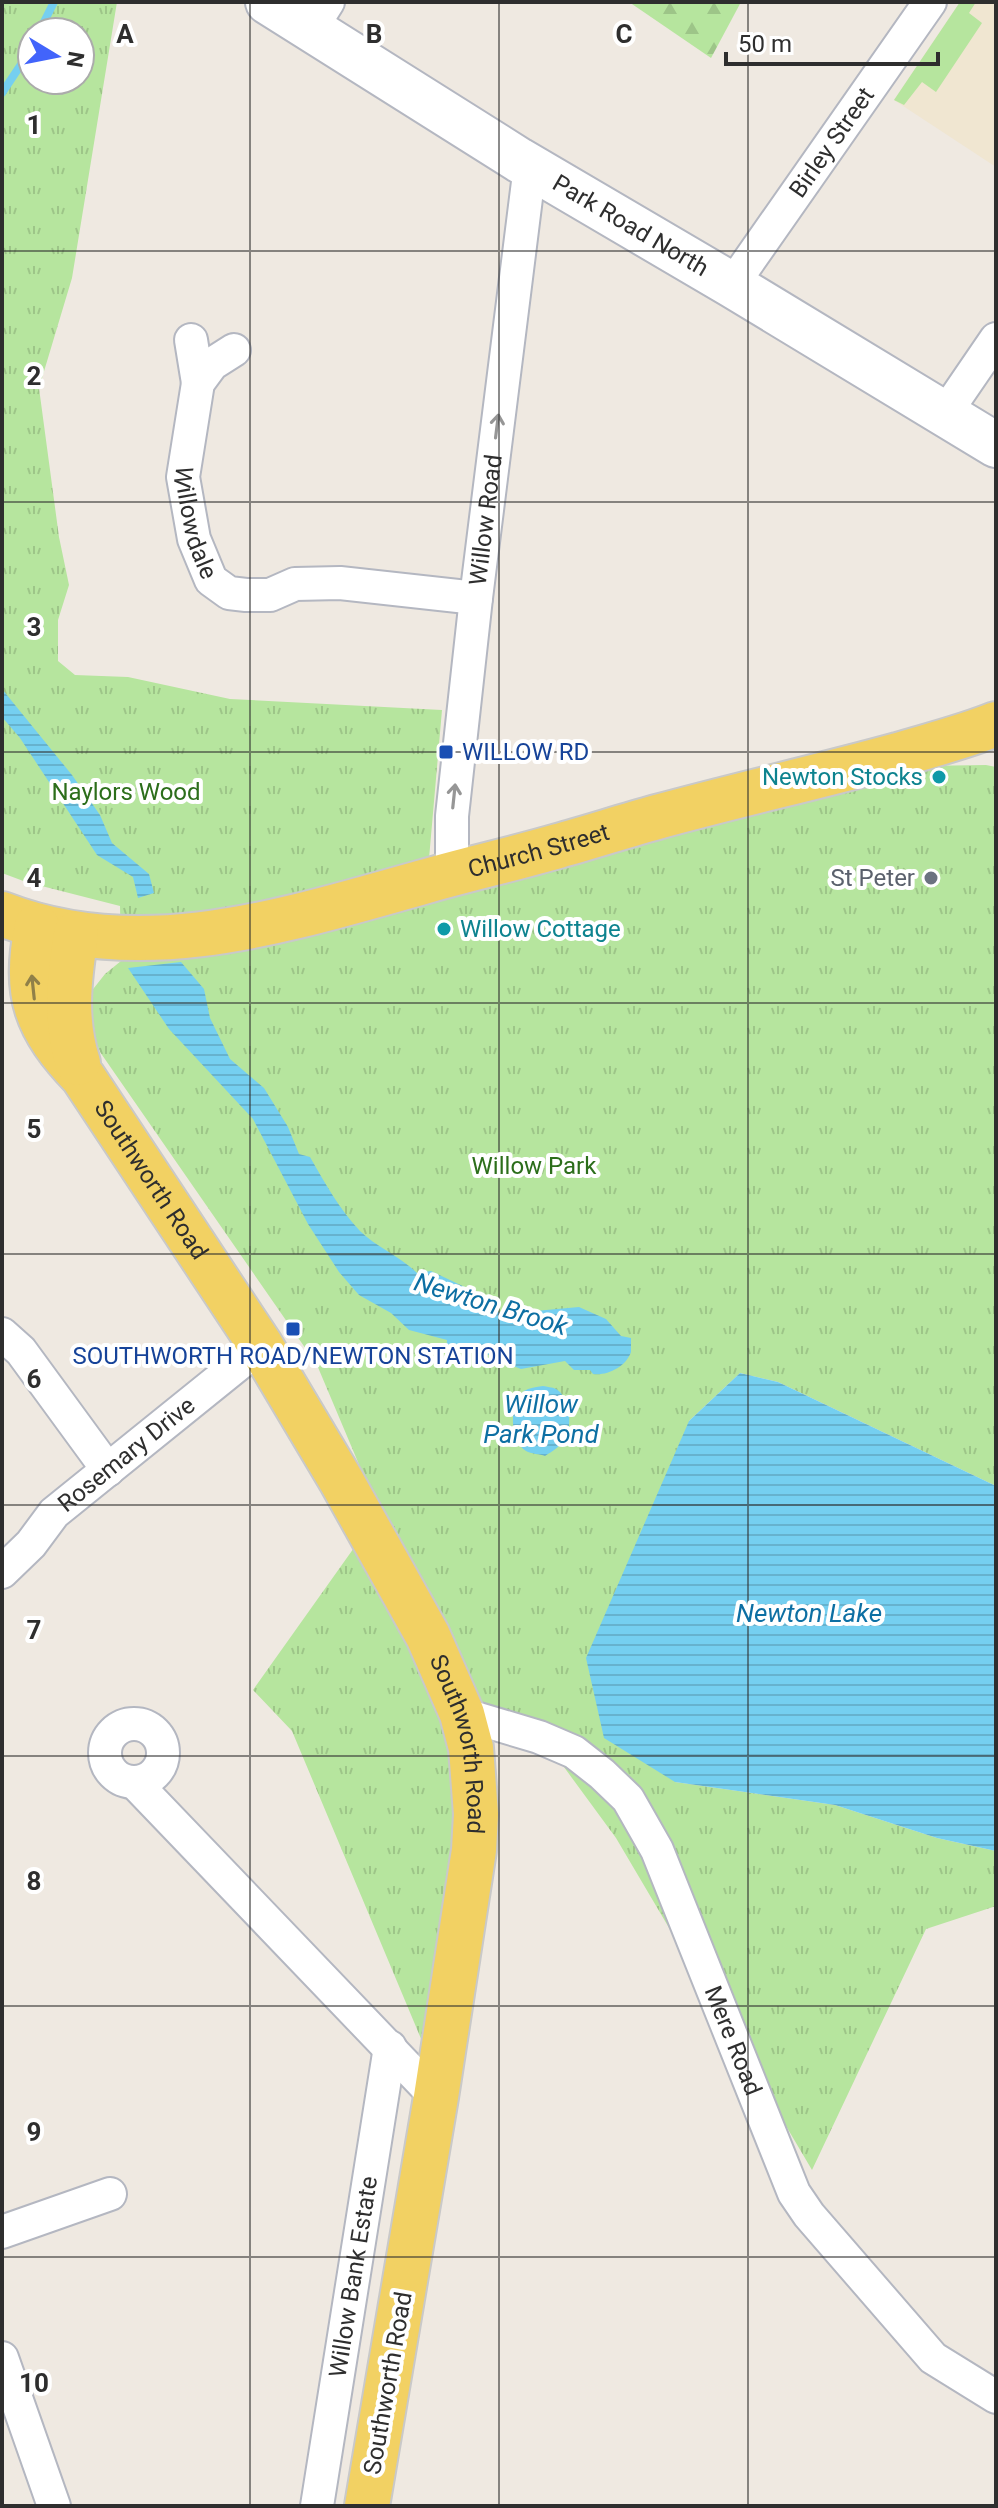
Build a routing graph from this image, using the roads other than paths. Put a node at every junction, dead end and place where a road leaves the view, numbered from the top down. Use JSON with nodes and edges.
{"nodes":[{"id":1,"x":268,"y":2,"type":"edge"},
{"id":2,"x":930,"y":2,"type":"edge"},
{"id":3,"x":320,"y":15,"type":"edge"},
{"id":4,"x":530,"y":166,"type":"junction"},
{"id":5,"x":732,"y":285,"type":"junction"},
{"id":6,"x":996,"y":339,"type":"edge"},
{"id":7,"x":191,"y":340,"type":"dead end"},
{"id":8,"x":234,"y":350,"type":"dead end"},
{"id":9,"x":198,"y":383,"type":"junction"},
{"id":10,"x":944,"y":415,"type":"junction"},
{"id":11,"x":996,"y":445,"type":"edge"},
{"id":12,"x":476,"y":598,"type":"junction"},
{"id":13,"x":996,"y":724,"type":"edge"},
{"id":14,"x":452,"y":874,"type":"junction"},
{"id":15,"x":38,"y":925,"type":"edge"},
{"id":16,"x":2,"y":1334,"type":"edge"},
{"id":17,"x":261,"y":1346,"type":"junction"},
{"id":18,"x":108,"y":1470,"type":"junction"},
{"id":19,"x":2,"y":1572,"type":"edge"},
{"id":20,"x":462,"y":1714,"type":"junction"},
{"id":21,"x":135,"y":1783,"type":"dead end"},
{"id":22,"x":390,"y":2047,"type":"junction"},
{"id":23,"x":436,"y":2097,"type":"junction"},
{"id":24,"x":110,"y":2194,"type":"dead end"},
{"id":25,"x":2,"y":2232,"type":"edge"},
{"id":26,"x":2,"y":2358,"type":"edge"},
{"id":27,"x":996,"y":2397,"type":"edge"},
{"id":28,"x":54,"y":2506,"type":"edge"},
{"id":29,"x":317,"y":2506,"type":"edge"},
{"id":30,"x":367,"y":2506,"type":"edge"}],
"edges":[{"from":1,"to":3,"type":"street","name":"Park Road North"},
{"from":2,"to":5,"type":"street","name":"Birley Street"},
{"from":3,"to":4,"type":"street","name":"Park Road North"},
{"from":4,"to":5,"type":"street","name":"Park Road North"},
{"from":12,"to":4,"type":"street","name":"Willow Road","one_way":true},
{"from":5,"to":10,"type":"street","name":"Park Road North"},
{"from":6,"to":10,"type":"street"},
{"from":7,"to":9,"type":"street","name":"Willowdale"},
{"from":8,"to":9,"type":"street"},
{"from":9,"to":12,"type":"street","name":"Willowdale"},
{"from":10,"to":11,"type":"street","name":"Park Road North"},
{"from":14,"to":12,"type":"street","name":"Willow Road","one_way":true},
{"from":13,"to":14,"type":"main road","name":"Church Street"},
{"from":14,"to":15,"type":"main road","name":"Church Street"},
{"from":15,"to":17,"type":"main road","name":"Southworth Road"},
{"from":16,"to":18,"type":"street"},
{"from":17,"to":18,"type":"street","name":"Rosemary Drive"},
{"from":17,"to":20,"type":"main road","name":"Southworth Road"},
{"from":18,"to":19,"type":"street","name":"Rosemary Drive"},
{"from":20,"to":23,"type":"main road","name":"Southworth Road"},
{"from":20,"to":27,"type":"street","name":"Mere Road"},
{"from":21,"to":22,"type":"street"},
{"from":22,"to":23,"type":"street"},
{"from":22,"to":29,"type":"street","name":"Willow Bank Estate"},
{"from":23,"to":30,"type":"main road","name":"Southworth Road"},
{"from":24,"to":25,"type":"street"},
{"from":26,"to":28,"type":"street"}]}
